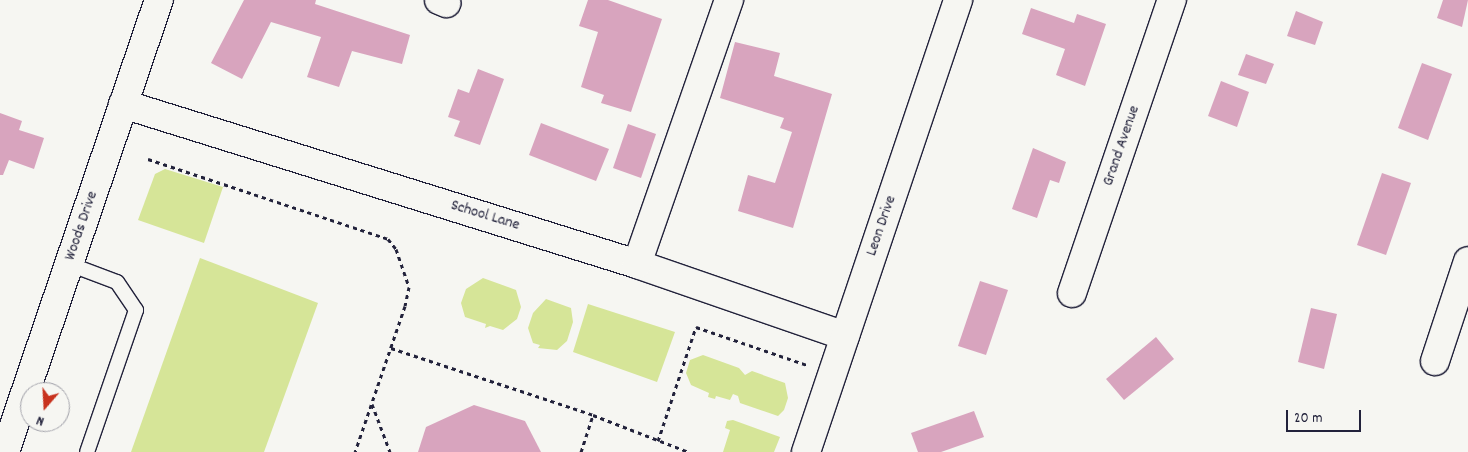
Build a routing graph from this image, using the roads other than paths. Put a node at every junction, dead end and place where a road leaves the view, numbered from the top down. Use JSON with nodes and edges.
{"nodes":[{"id":1,"x":159,"y":0,"type":"edge"},
{"id":2,"x":729,"y":0,"type":"edge"},
{"id":3,"x":958,"y":0,"type":"edge"},
{"id":4,"x":1172,"y":0,"type":"edge"},
{"id":5,"x":124,"y":104,"type":"junction"},
{"id":6,"x":1468,"y":261,"type":"edge"},
{"id":7,"x":69,"y":264,"type":"junction"},
{"id":8,"x":637,"y":264,"type":"junction"},
{"id":9,"x":1072,"y":293,"type":"dead end"},
{"id":10,"x":845,"y":336,"type":"junction"},
{"id":11,"x":1435,"y":360,"type":"dead end"},
{"id":12,"x":5,"y":452,"type":"edge"},
{"id":13,"x":87,"y":452,"type":"edge"},
{"id":14,"x":806,"y":452,"type":"edge"}],
"edges":[{"from":1,"to":5,"type":"street","name":"Woods Drive"},
{"from":2,"to":8,"type":"street"},
{"from":3,"to":10,"type":"street","name":"Leon Drive"},
{"from":4,"to":9,"type":"street","name":"Grand Avenue"},
{"from":5,"to":7,"type":"street","name":"Woods Drive"},
{"from":5,"to":8,"type":"street","name":"School Lane"},
{"from":6,"to":11,"type":"street"},
{"from":7,"to":12,"type":"street","name":"Woods Drive"},
{"from":7,"to":13,"type":"lane"},
{"from":8,"to":10,"type":"street","name":"School Lane"},
{"from":10,"to":14,"type":"street","name":"Leon Drive"}]}
